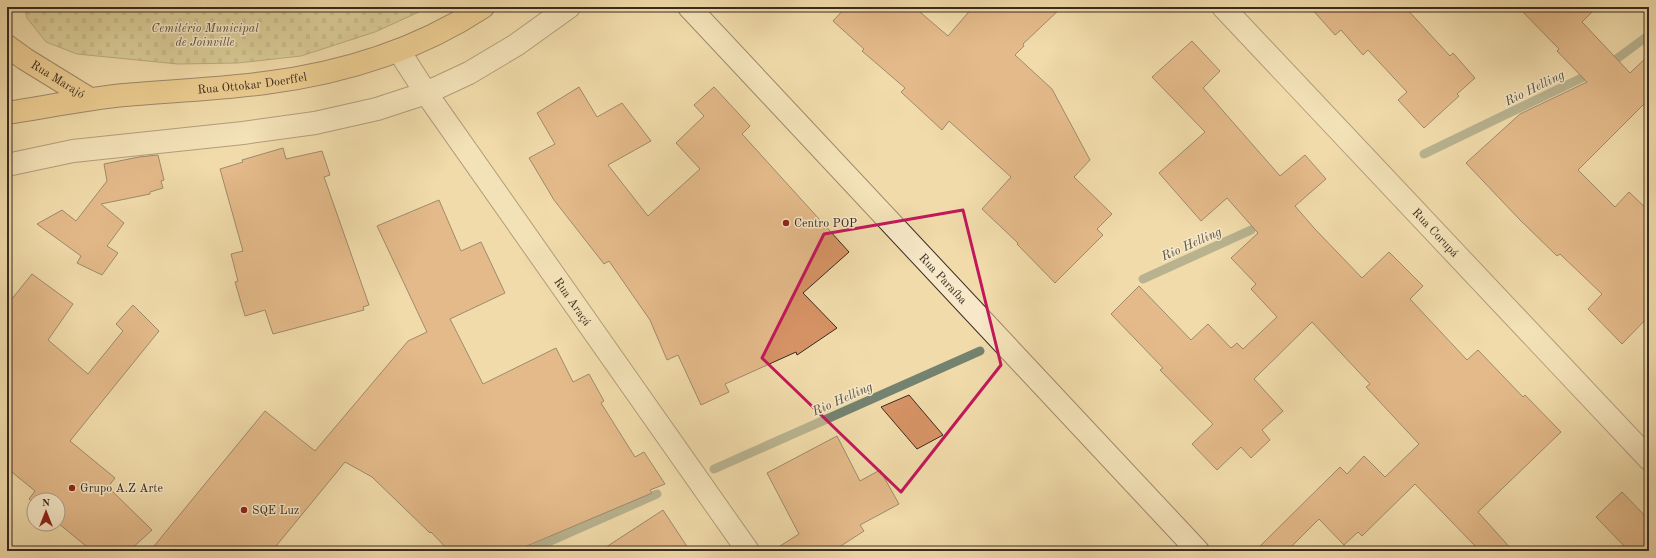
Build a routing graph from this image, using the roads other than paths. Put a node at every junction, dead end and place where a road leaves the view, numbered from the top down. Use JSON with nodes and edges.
{"nodes":[{"id":1,"x":483,"y":7,"type":"edge"},
{"id":2,"x":568,"y":7,"type":"edge"},
{"id":3,"x":689,"y":7,"type":"edge"},
{"id":4,"x":1223,"y":7,"type":"edge"},
{"id":5,"x":7,"y":46,"type":"edge"},
{"id":6,"x":399,"y":51,"type":"junction"},
{"id":7,"x":426,"y":93,"type":"junction"},
{"id":8,"x":90,"y":99,"type":"junction"},
{"id":9,"x":7,"y":113,"type":"edge"},
{"id":10,"x":7,"y":165,"type":"edge"},
{"id":11,"x":1649,"y":459,"type":"edge"},
{"id":12,"x":748,"y":551,"type":"edge"},
{"id":13,"x":1198,"y":551,"type":"edge"}],
"edges":[{"from":1,"to":6,"type":"main road","name":"Rua Ottokar Doerffel"},
{"from":2,"to":7,"type":"street"},
{"from":3,"to":13,"type":"street","name":"Rua Paraíba"},
{"from":4,"to":11,"type":"street","name":"Rua Corupá"},
{"from":5,"to":8,"type":"main road","name":"Rua Marajó"},
{"from":6,"to":7,"type":"street","name":"Rua Araçá"},
{"from":6,"to":8,"type":"main road","name":"Rua Ottokar Doerffel"},
{"from":7,"to":10,"type":"street"},
{"from":7,"to":12,"type":"street","name":"Rua Araçá"},
{"from":8,"to":9,"type":"main road","name":"Rua Ottokar Doerffel"}]}
